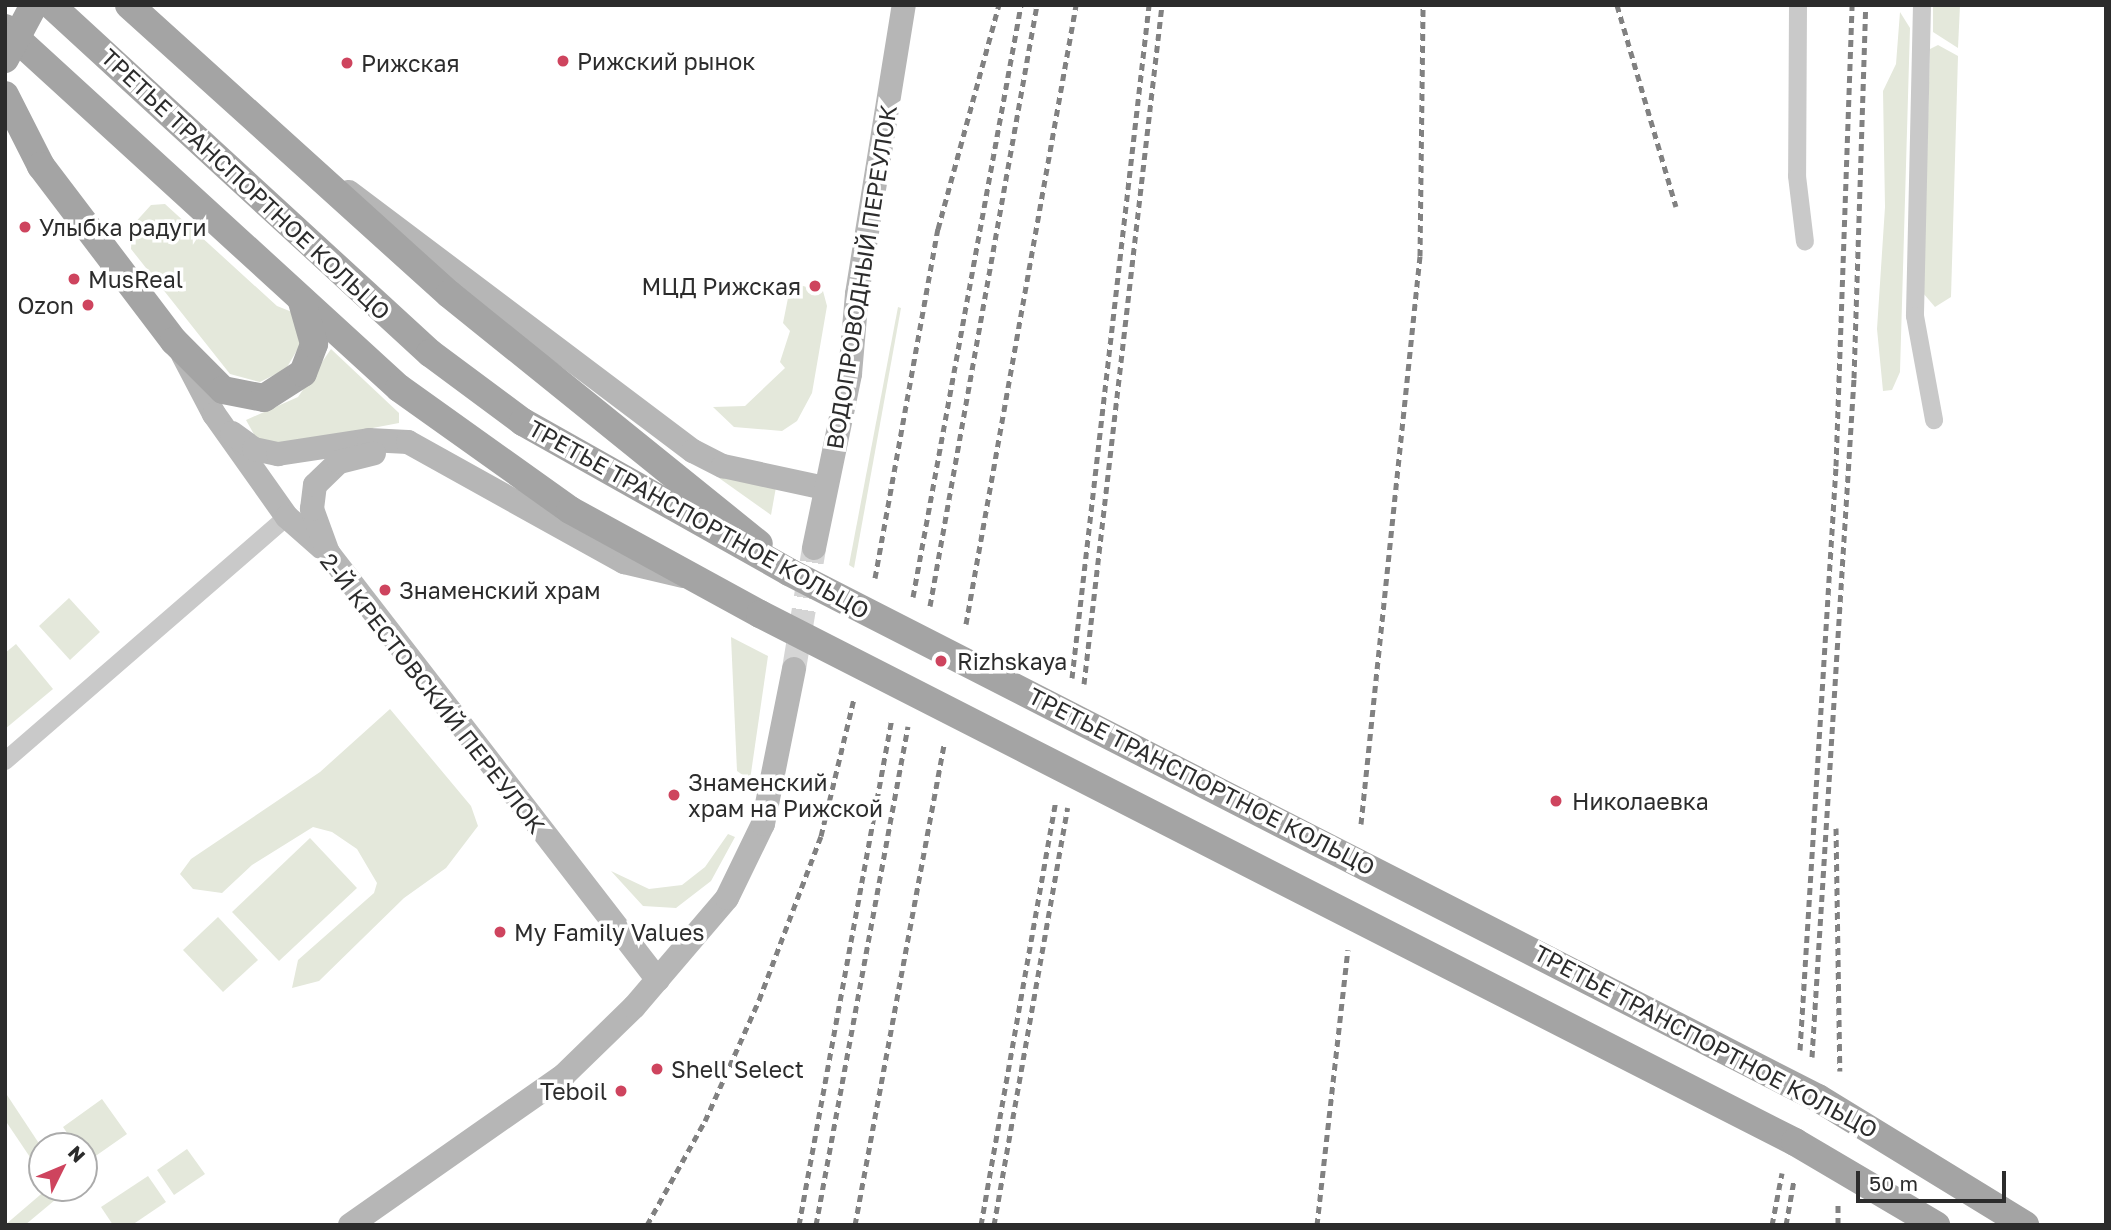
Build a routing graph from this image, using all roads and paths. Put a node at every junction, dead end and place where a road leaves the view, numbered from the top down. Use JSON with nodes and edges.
{"nodes":[{"id":1,"x":22,"y":5,"type":"edge"},
{"id":2,"x":34,"y":5,"type":"edge"},
{"id":3,"x":51,"y":5,"type":"edge"},
{"id":4,"x":129,"y":5,"type":"edge"},
{"id":5,"x":904,"y":5,"type":"edge"},
{"id":6,"x":1798,"y":5,"type":"edge"},
{"id":7,"x":1922,"y":5,"type":"edge"},
{"id":8,"x":5,"y":21,"type":"edge"},
{"id":9,"x":5,"y":28,"type":"edge"},
{"id":10,"x":5,"y":59,"type":"edge"},
{"id":11,"x":5,"y":95,"type":"edge"},
{"id":12,"x":5,"y":132,"type":"edge"},
{"id":13,"x":304,"y":164,"type":"junction"},
{"id":14,"x":41,"y":166,"type":"junction"},
{"id":15,"x":1805,"y":242,"type":"dead end"},
{"id":16,"x":298,"y":297,"type":"junction"},
{"id":17,"x":174,"y":341,"type":"junction"},
{"id":18,"x":1934,"y":420,"type":"dead end"},
{"id":19,"x":220,"y":424,"type":"junction"},
{"id":20,"x":474,"y":482,"type":"junction"},
{"id":21,"x":825,"y":488,"type":"junction"},
{"id":22,"x":287,"y":517,"type":"junction"},
{"id":23,"x":814,"y":548,"type":"tunnel mouth"},
{"id":24,"x":329,"y":554,"type":"junction"},
{"id":25,"x":789,"y":572,"type":"junction"},
{"id":26,"x":692,"y":578,"type":"junction"},
{"id":27,"x":794,"y":669,"type":"tunnel mouth"},
{"id":28,"x":5,"y":761,"type":"edge"},
{"id":29,"x":658,"y":980,"type":"junction"},
{"id":30,"x":350,"y":1225,"type":"edge"},
{"id":31,"x":1936,"y":1225,"type":"edge"},
{"id":32,"x":2025,"y":1225,"type":"edge"}],
"edges":[{"from":1,"to":8,"type":"main road"},
{"from":2,"to":10,"type":"main road"},
{"from":3,"to":25,"type":"main road","name":"ТРЕТЬЕ ТРАНСПОРТНОЕ КОЛЬЦО"},
{"from":4,"to":13,"type":"main road"},
{"from":5,"to":21,"type":"main road","name":"ВОДОПРОВОДНЫЙ ПЕРЕУЛОК"},
{"from":6,"to":15,"type":"street"},
{"from":7,"to":18,"type":"street"},
{"from":9,"to":16,"type":"main road","name":"ТРЕТЬЕ ТРАНСПОРТНОЕ КОЛЬЦО"},
{"from":11,"to":14,"type":"main road","name":"2-Й КРЕСТОВСКИЙ ПЕРЕУЛОК"},
{"from":12,"to":14,"type":"main road","name":"2-Й КРЕСТОВСКИЙ ПЕРЕУЛОК"},
{"from":13,"to":21,"type":"main road"},
{"from":13,"to":25,"type":"main road"},
{"from":14,"to":17,"type":"main road","name":"2-Й КРЕСТОВСКИЙ ПЕРЕУЛОК"},
{"from":16,"to":17,"type":"main road"},
{"from":16,"to":26,"type":"main road","name":"ТРЕТЬЕ ТРАНСПОРТНОЕ КОЛЬЦО"},
{"from":17,"to":19,"type":"main road","name":"2-Й КРЕСТОВСКИЙ ПЕРЕУЛОК"},
{"from":19,"to":20,"type":"main road"},
{"from":19,"to":22,"type":"main road","name":"2-Й КРЕСТОВСКИЙ ПЕРЕУЛОК"},
{"from":20,"to":24,"type":"main road"},
{"from":20,"to":26,"type":"main road"},
{"from":21,"to":23,"type":"main road","name":"ВОДОПРОВОДНЫЙ ПЕРЕУЛОК"},
{"from":22,"to":24,"type":"main road","name":"2-Й КРЕСТОВСКИЙ ПЕРЕУЛОК"},
{"from":22,"to":28,"type":"street"},
{"from":24,"to":29,"type":"main road","name":"2-Й КРЕСТОВСКИЙ ПЕРЕУЛОК"},
{"from":25,"to":32,"type":"main road","name":"ТРЕТЬЕ ТРАНСПОРТНОЕ КОЛЬЦО"},
{"from":26,"to":31,"type":"main road","name":"ТРЕТЬЕ ТРАНСПОРТНОЕ КОЛЬЦО"},
{"from":27,"to":29,"type":"main road"},
{"from":29,"to":30,"type":"main road"}]}
